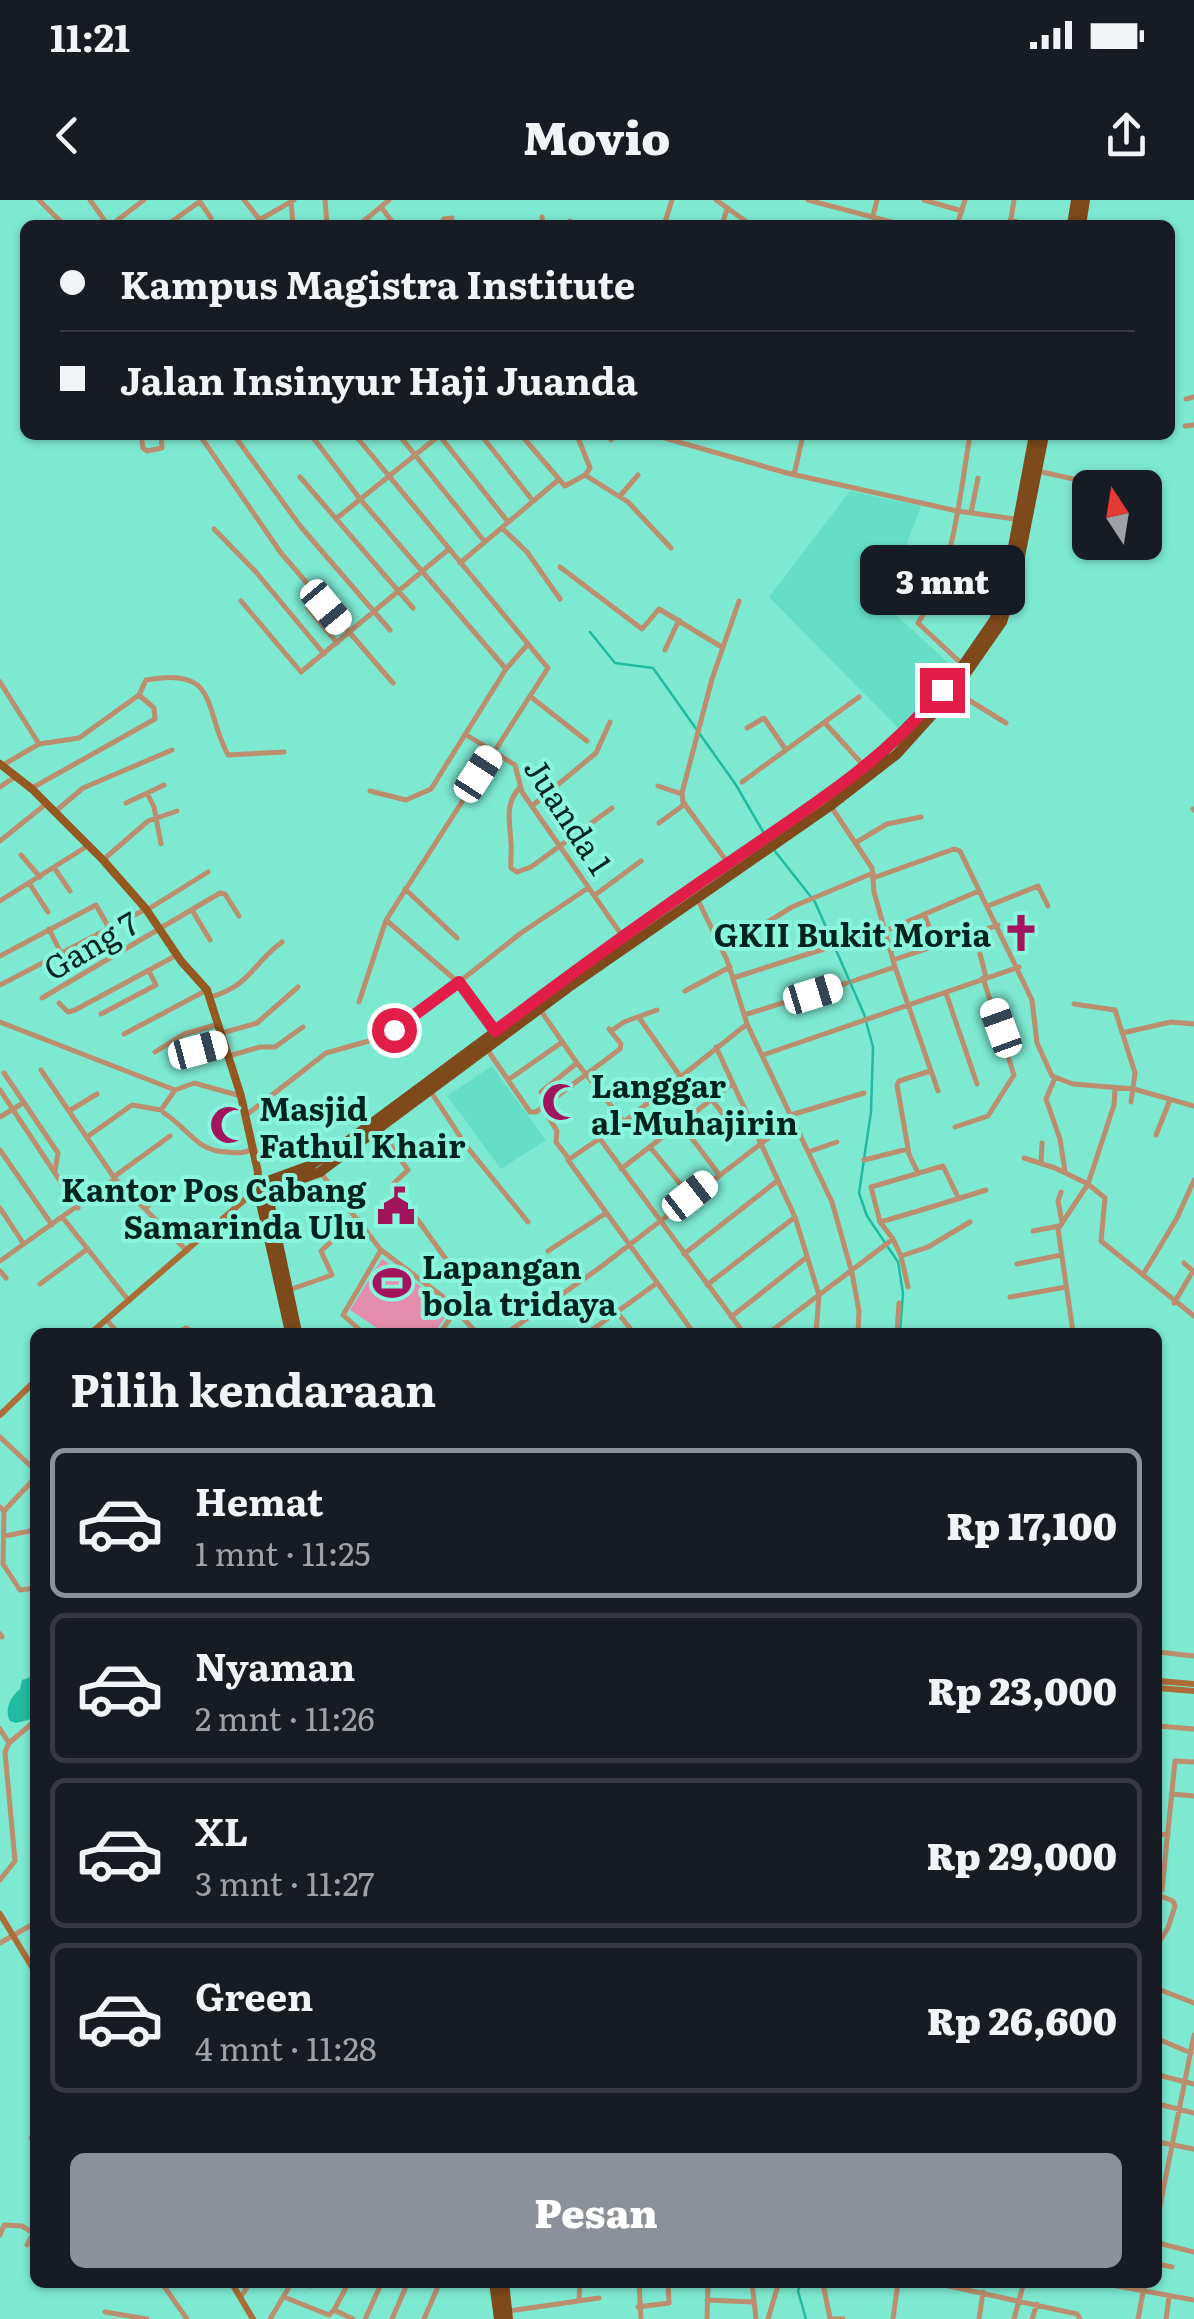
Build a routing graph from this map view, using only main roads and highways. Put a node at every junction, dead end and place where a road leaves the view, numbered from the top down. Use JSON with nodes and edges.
{"nodes":[{"id":1,"x":1033,"y":440,"type":"edge"},
{"id":2,"x":1043,"y":440,"type":"edge"},
{"id":3,"x":932,"y":710,"type":"junction"},
{"id":4,"x":1,"y":765,"type":"edge"},
{"id":5,"x":780,"y":834,"type":"junction"},
{"id":6,"x":752,"y":852,"type":"junction"},
{"id":7,"x":568,"y":982,"type":"junction"},
{"id":8,"x":259,"y":1187,"type":"junction"},
{"id":9,"x":97,"y":1328,"type":"edge"},
{"id":10,"x":293,"y":1328,"type":"edge"},
{"id":11,"x":294,"y":1328,"type":"edge"},
{"id":12,"x":30,"y":1386,"type":"edge"},
{"id":13,"x":0,"y":1415,"type":"edge"},
{"id":14,"x":1162,"y":1684,"type":"edge"},
{"id":15,"x":1194,"y":1684,"type":"edge"},
{"id":16,"x":1162,"y":1685,"type":"edge"},
{"id":17,"x":1194,"y":1692,"type":"edge"},
{"id":18,"x":0,"y":1914,"type":"edge"},
{"id":19,"x":30,"y":1964,"type":"edge"},
{"id":20,"x":234,"y":2288,"type":"edge"},
{"id":21,"x":496,"y":2288,"type":"edge"},
{"id":22,"x":504,"y":2288,"type":"edge"},
{"id":23,"x":504,"y":2317,"type":"edge"},
{"id":24,"x":253,"y":2319,"type":"edge"}],
"edges":[{"from":1,"to":3,"type":"highway"},
{"from":2,"to":3,"type":"highway"},
{"from":3,"to":5,"type":"highway"},
{"from":3,"to":5,"type":"highway"},
{"from":4,"to":8,"type":"main road"},
{"from":5,"to":6,"type":"highway"},
{"from":6,"to":7,"type":"highway"},
{"from":6,"to":7,"type":"highway"},
{"from":7,"to":8,"type":"highway"},
{"from":7,"to":8,"type":"highway"},
{"from":8,"to":9,"type":"main road"},
{"from":8,"to":10,"type":"highway"},
{"from":8,"to":11,"type":"highway"},
{"from":12,"to":13,"type":"main road"},
{"from":14,"to":15,"type":"main road"},
{"from":16,"to":17,"type":"main road"},
{"from":18,"to":19,"type":"main road"},
{"from":20,"to":24,"type":"main road"},
{"from":21,"to":23,"type":"highway"},
{"from":22,"to":23,"type":"highway"}]}
